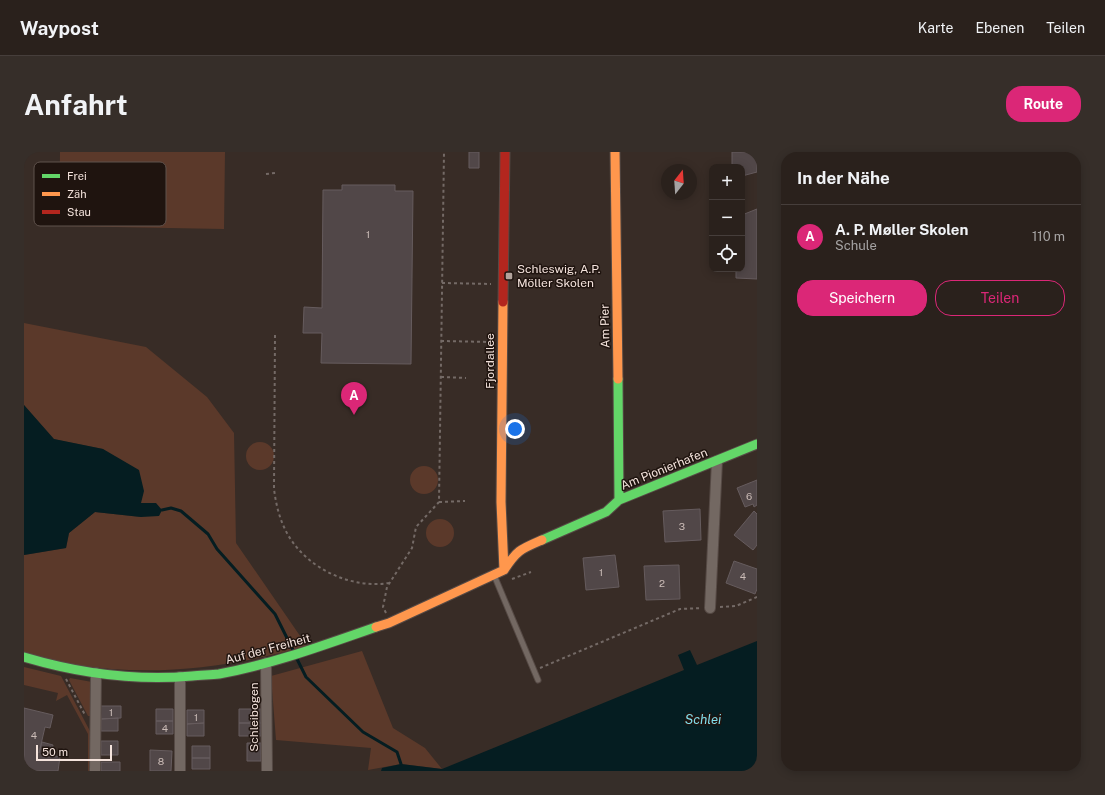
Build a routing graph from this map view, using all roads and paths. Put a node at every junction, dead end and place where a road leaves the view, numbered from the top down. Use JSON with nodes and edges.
{"nodes":[{"id":1,"x":444,"y":152,"type":"edge"},
{"id":2,"x":505,"y":152,"type":"edge"},
{"id":3,"x":615,"y":152,"type":"edge"},
{"id":4,"x":275,"y":173,"type":"dead end"},
{"id":5,"x":266,"y":174,"type":"dead end"},
{"id":6,"x":442,"y":283,"type":"junction"},
{"id":7,"x":502,"y":284,"type":"junction"},
{"id":8,"x":275,"y":335,"type":"dead end"},
{"id":9,"x":441,"y":341,"type":"junction"},
{"id":10,"x":502,"y":342,"type":"junction"},
{"id":11,"x":441,"y":377,"type":"junction"},
{"id":12,"x":466,"y":378,"type":"dead end"},
{"id":13,"x":757,"y":444,"type":"edge"},
{"id":14,"x":717,"y":461,"type":"junction"},
{"id":15,"x":619,"y":500,"type":"junction"},
{"id":16,"x":465,"y":501,"type":"dead end"},
{"id":17,"x":439,"y":502,"type":"junction"},
{"id":18,"x":504,"y":570,"type":"junction"},
{"id":19,"x":494,"y":574,"type":"junction"},
{"id":20,"x":389,"y":583,"type":"junction"},
{"id":21,"x":757,"y":597,"type":"edge"},
{"id":22,"x":710,"y":608,"type":"junction"},
{"id":23,"x":389,"y":623,"type":"junction"},
{"id":24,"x":24,"y":657,"type":"edge"},
{"id":25,"x":266,"y":663,"type":"junction"},
{"id":26,"x":534,"y":670,"type":"junction"},
{"id":27,"x":96,"y":673,"type":"junction"},
{"id":28,"x":64,"y":674,"type":"dead end"},
{"id":29,"x":180,"y":677,"type":"junction"},
{"id":30,"x":538,"y":680,"type":"dead end"},
{"id":31,"x":86,"y":716,"type":"dead end"},
{"id":32,"x":95,"y":771,"type":"edge"},
{"id":33,"x":180,"y":771,"type":"edge"},
{"id":34,"x":267,"y":771,"type":"edge"}],
"edges":[{"from":1,"to":6,"type":"path"},
{"from":2,"to":7,"type":"street","name":"Fjordallee"},
{"from":3,"to":15,"type":"street","name":"Am Pier"},
{"from":4,"to":5,"type":"path"},
{"from":6,"to":7,"type":"path"},
{"from":6,"to":9,"type":"path"},
{"from":7,"to":10,"type":"street","name":"Fjordallee"},
{"from":8,"to":20,"type":"path"},
{"from":9,"to":10,"type":"path"},
{"from":9,"to":11,"type":"path"},
{"from":10,"to":18,"type":"street","name":"Fjordallee"},
{"from":11,"to":12,"type":"path"},
{"from":11,"to":17,"type":"path"},
{"from":13,"to":14,"type":"street","name":"Am Pionierhafen"},
{"from":14,"to":15,"type":"street","name":"Am Pionierhafen"},
{"from":14,"to":22,"type":"street"},
{"from":15,"to":18,"type":"street","name":"Am Pionierhafen"},
{"from":16,"to":17,"type":"path"},
{"from":17,"to":20,"type":"path"},
{"from":18,"to":19,"type":"street","name":"Auf der Freiheit"},
{"from":19,"to":23,"type":"street","name":"Auf der Freiheit"},
{"from":19,"to":26,"type":"lane"},
{"from":20,"to":23,"type":"path"},
{"from":21,"to":22,"type":"path"},
{"from":22,"to":26,"type":"path"},
{"from":23,"to":25,"type":"street","name":"Auf der Freiheit"},
{"from":24,"to":27,"type":"street","name":"Auf der Freiheit"},
{"from":25,"to":29,"type":"street","name":"Auf der Freiheit"},
{"from":25,"to":34,"type":"street","name":"Schleibogen"},
{"from":26,"to":30,"type":"lane"},
{"from":27,"to":29,"type":"street","name":"Auf der Freiheit"},
{"from":27,"to":32,"type":"street"},
{"from":28,"to":31,"type":"path"},
{"from":29,"to":33,"type":"street"}]}
